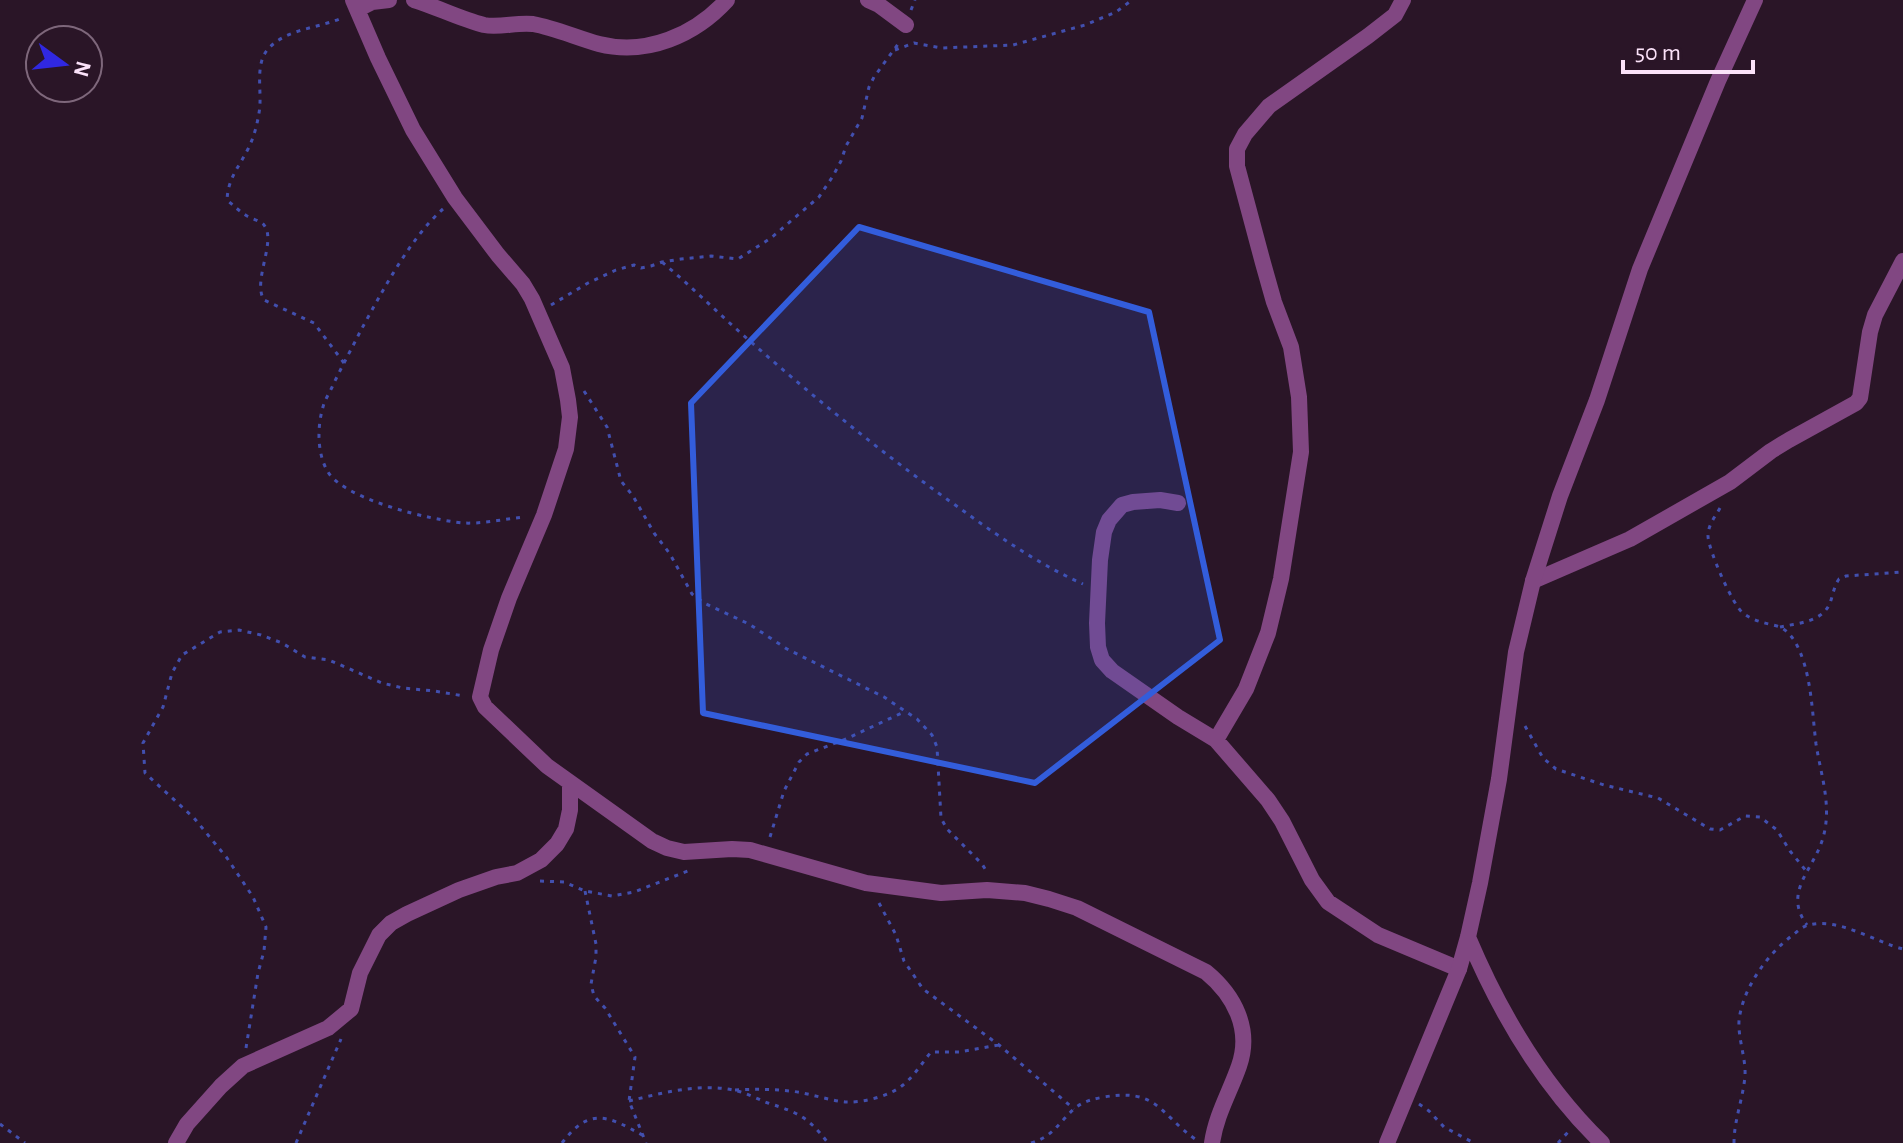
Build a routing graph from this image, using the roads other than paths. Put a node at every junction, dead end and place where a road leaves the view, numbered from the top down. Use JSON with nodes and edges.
{"nodes":[{"id":1,"x":414,"y":0,"type":"edge"},
{"id":2,"x":727,"y":0,"type":"edge"},
{"id":3,"x":868,"y":0,"type":"edge"},
{"id":4,"x":1403,"y":0,"type":"edge"},
{"id":5,"x":1755,"y":0,"type":"edge"},
{"id":6,"x":369,"y":2,"type":"edge"},
{"id":7,"x":906,"y":25,"type":"road end"},
{"id":8,"x":1903,"y":261,"type":"edge"},
{"id":9,"x":1178,"y":503,"type":"dead end"},
{"id":10,"x":1533,"y":581,"type":"junction"},
{"id":11,"x":1216,"y":740,"type":"junction"},
{"id":12,"x":570,"y":783,"type":"junction"},
{"id":13,"x":1468,"y":937,"type":"junction"},
{"id":14,"x":1459,"y":969,"type":"junction"},
{"id":15,"x":176,"y":1143,"type":"edge"},
{"id":16,"x":1212,"y":1143,"type":"edge"},
{"id":17,"x":1387,"y":1143,"type":"edge"},
{"id":18,"x":1602,"y":1143,"type":"edge"}],
"edges":[{"from":1,"to":2,"type":"street"},
{"from":3,"to":7,"type":"street"},
{"from":4,"to":11,"type":"street"},
{"from":5,"to":10,"type":"street"},
{"from":6,"to":12,"type":"street"},
{"from":8,"to":10,"type":"street"},
{"from":9,"to":11,"type":"street"},
{"from":10,"to":13,"type":"street"},
{"from":11,"to":14,"type":"street"},
{"from":12,"to":15,"type":"street"},
{"from":12,"to":16,"type":"street"},
{"from":13,"to":14,"type":"street"},
{"from":13,"to":18,"type":"street"},
{"from":14,"to":17,"type":"street"}]}
